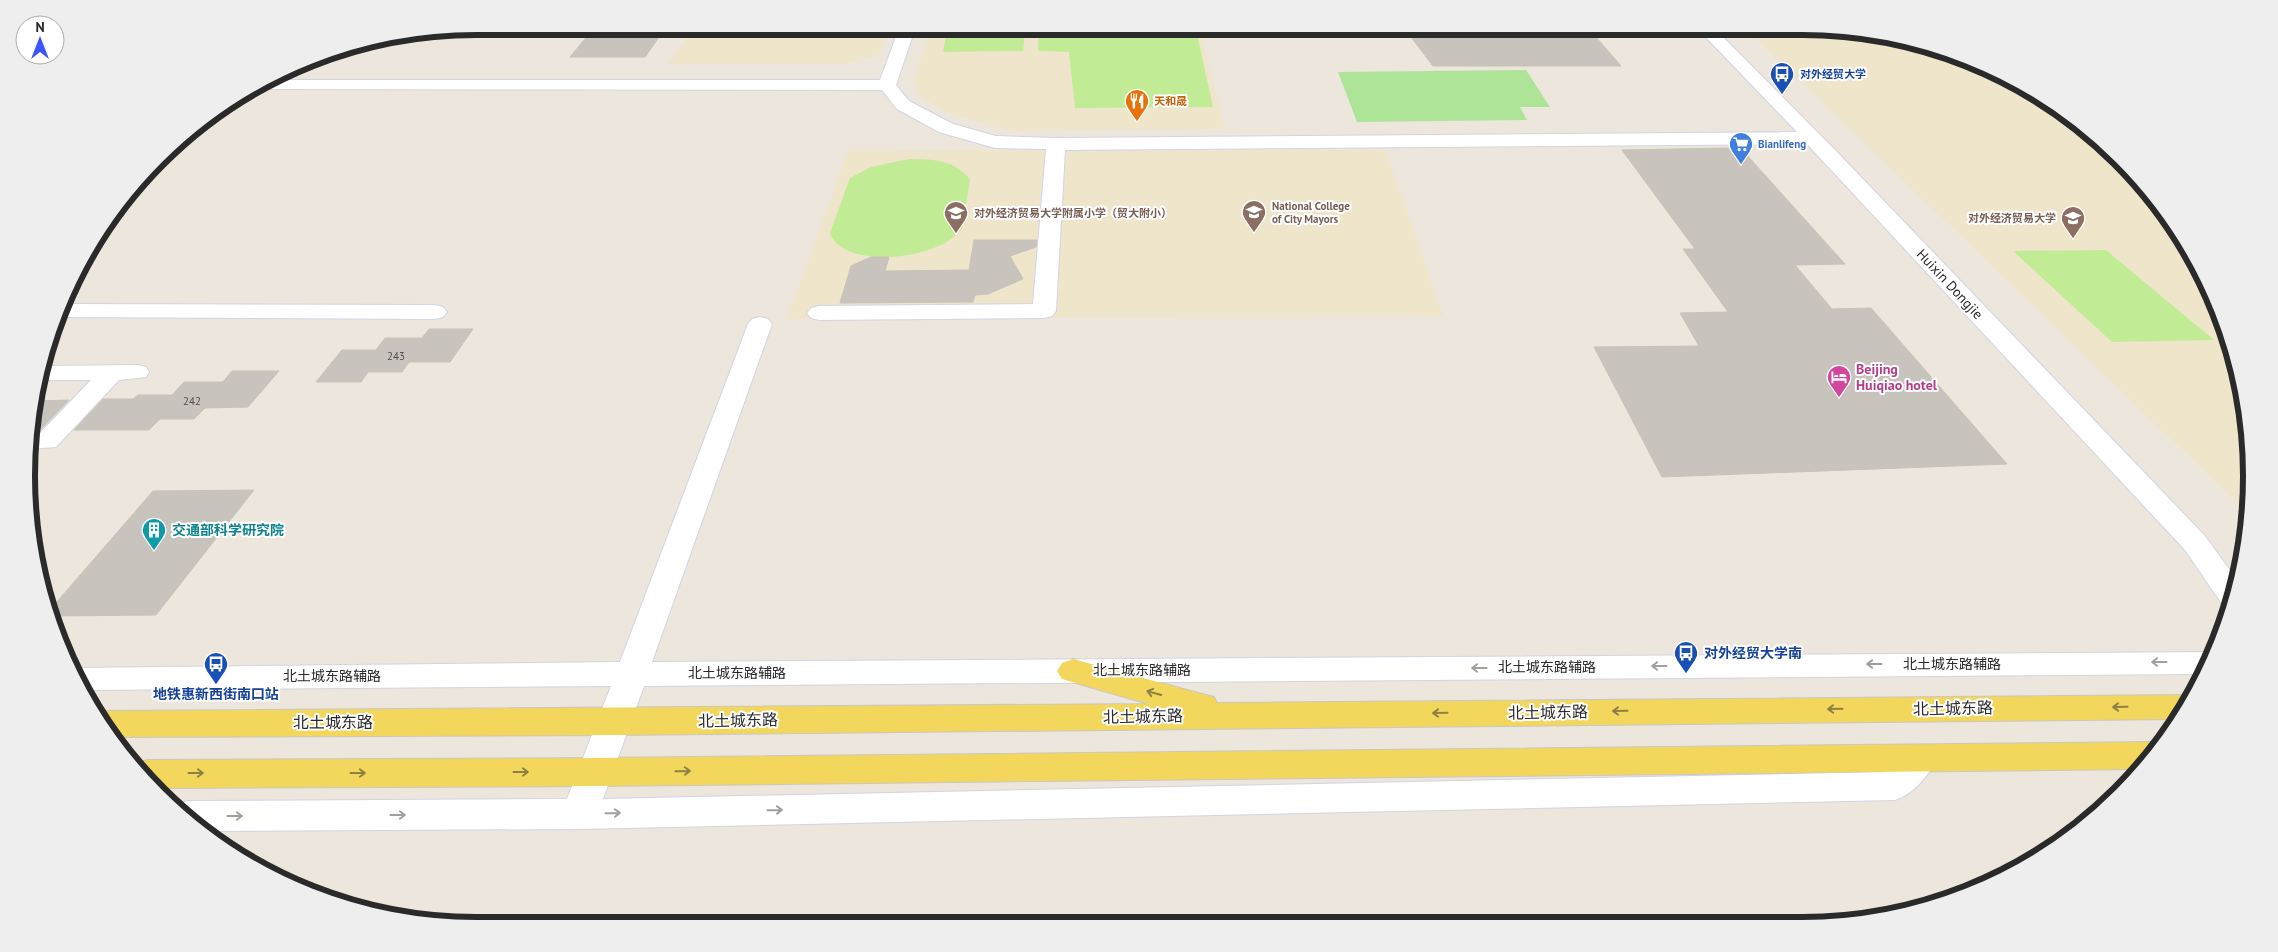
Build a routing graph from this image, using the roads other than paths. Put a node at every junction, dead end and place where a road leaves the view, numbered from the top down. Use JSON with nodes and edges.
{"nodes":[{"id":1,"x":905,"y":35,"type":"edge"},
{"id":2,"x":1712,"y":35,"type":"edge"},
{"id":3,"x":272,"y":85,"type":"edge"},
{"id":4,"x":887,"y":85,"type":"junction"},
{"id":5,"x":1812,"y":138,"type":"junction"},
{"id":6,"x":1056,"y":144,"type":"junction"},
{"id":7,"x":67,"y":311,"type":"edge"},
{"id":8,"x":435,"y":312,"type":"dead end"},
{"id":9,"x":819,"y":313,"type":"dead end"},
{"id":10,"x":760,"y":324,"type":"dead end"},
{"id":11,"x":112,"y":372,"type":"junction"},
{"id":12,"x":137,"y":372,"type":"dead end"},
{"id":13,"x":47,"y":373,"type":"edge"},
{"id":14,"x":37,"y":441,"type":"edge"},
{"id":15,"x":2195,"y":544,"type":"junction"},
{"id":16,"x":2233,"y":571,"type":"edge"},
{"id":17,"x":2228,"y":590,"type":"edge"},
{"id":18,"x":2202,"y":662,"type":"edge"},
{"id":19,"x":1073,"y":671,"type":"junction"},
{"id":20,"x":631,"y":674,"type":"junction"},
{"id":21,"x":84,"y":678,"type":"edge"},
{"id":22,"x":2178,"y":706,"type":"edge"},
{"id":23,"x":1235,"y":715,"type":"junction"},
{"id":24,"x":614,"y":722,"type":"junction"},
{"id":25,"x":111,"y":724,"type":"edge"},
{"id":26,"x":2143,"y":755,"type":"edge"},
{"id":27,"x":1921,"y":758,"type":"junction"},
{"id":28,"x":595,"y":772,"type":"junction"},
{"id":29,"x":151,"y":774,"type":"edge"},
{"id":30,"x":580,"y":814,"type":"junction"},
{"id":31,"x":195,"y":816,"type":"edge"}],
"edges":[{"from":1,"to":4,"type":"street"},
{"from":2,"to":5,"type":"street","name":"Huixin Dongjie"},
{"from":3,"to":4,"type":"street"},
{"from":4,"to":6,"type":"street"},
{"from":5,"to":6,"type":"street"},
{"from":5,"to":15,"type":"street","name":"Huixin Dongjie"},
{"from":6,"to":9,"type":"street"},
{"from":7,"to":8,"type":"street"},
{"from":10,"to":20,"type":"street"},
{"from":11,"to":12,"type":"street"},
{"from":11,"to":13,"type":"street"},
{"from":11,"to":14,"type":"street"},
{"from":15,"to":16,"type":"street","name":"Huixin Dongjie"},
{"from":15,"to":17,"type":"street","name":"Huixin Dongjie"},
{"from":18,"to":19,"type":"street","name":"北土城东路辅路","one_way":true},
{"from":19,"to":20,"type":"street","name":"北土城东路辅路"},
{"from":23,"to":19,"type":"main road","one_way":true},
{"from":20,"to":21,"type":"street","name":"北土城东路辅路"},
{"from":20,"to":24,"type":"street"},
{"from":22,"to":23,"type":"main road","name":"北土城东路","one_way":true},
{"from":23,"to":24,"type":"main road","name":"北土城东路"},
{"from":24,"to":25,"type":"main road","name":"北土城东路"},
{"from":24,"to":28,"type":"street"},
{"from":26,"to":27,"type":"main road"},
{"from":28,"to":27,"type":"main road","one_way":true},
{"from":30,"to":27,"type":"street","one_way":true},
{"from":29,"to":28,"type":"main road","one_way":true},
{"from":28,"to":30,"type":"street"},
{"from":31,"to":30,"type":"street","one_way":true}]}
